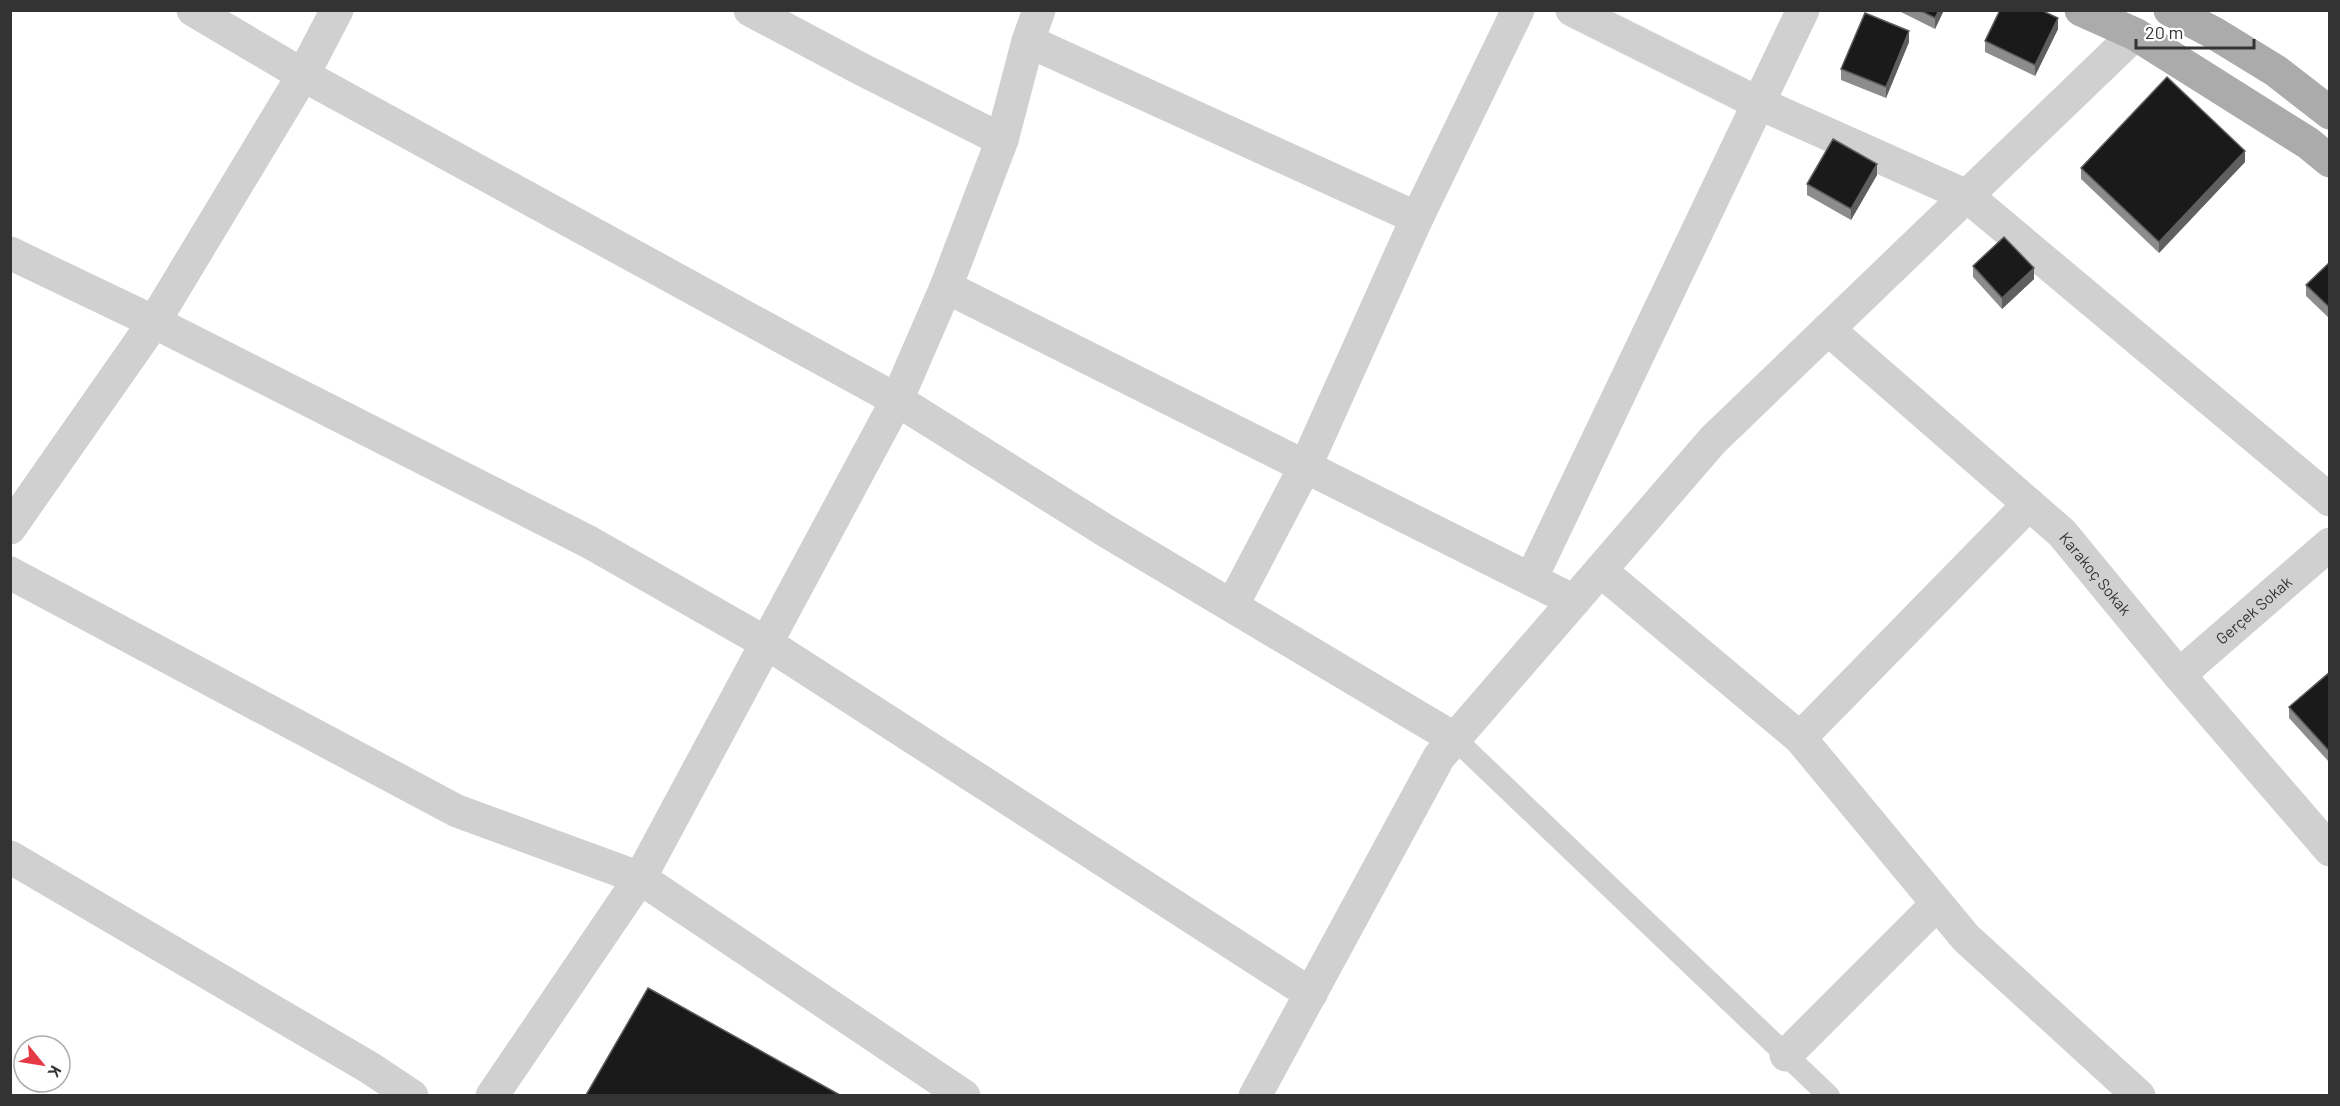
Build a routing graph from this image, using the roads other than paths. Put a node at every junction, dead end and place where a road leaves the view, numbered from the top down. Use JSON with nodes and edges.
{"nodes":[{"id":1,"x":193,"y":10,"type":"edge"},
{"id":2,"x":337,"y":10,"type":"edge"},
{"id":3,"x":750,"y":10,"type":"edge"},
{"id":4,"x":1039,"y":10,"type":"edge"},
{"id":5,"x":1518,"y":10,"type":"edge"},
{"id":6,"x":1572,"y":10,"type":"edge"},
{"id":7,"x":1803,"y":10,"type":"edge"},
{"id":8,"x":2081,"y":10,"type":"edge"},
{"id":9,"x":2170,"y":10,"type":"edge"},
{"id":10,"x":2135,"y":34,"type":"junction"},
{"id":11,"x":1028,"y":41,"type":"junction"},
{"id":12,"x":303,"y":75,"type":"junction"},
{"id":13,"x":1758,"y":103,"type":"junction"},
{"id":14,"x":2330,"y":113,"type":"edge"},
{"id":15,"x":1002,"y":140,"type":"junction"},
{"id":16,"x":2330,"y":161,"type":"edge"},
{"id":17,"x":1967,"y":196,"type":"junction"},
{"id":18,"x":1417,"y":218,"type":"junction"},
{"id":19,"x":10,"y":253,"type":"edge"},
{"id":20,"x":946,"y":287,"type":"junction"},
{"id":21,"x":154,"y":322,"type":"junction"},
{"id":22,"x":1828,"y":329,"type":"junction"},
{"id":23,"x":897,"y":400,"type":"junction"},
{"id":24,"x":1306,"y":465,"type":"junction"},
{"id":25,"x":2330,"y":500,"type":"edge"},
{"id":26,"x":2029,"y":504,"type":"junction"},
{"id":27,"x":10,"y":528,"type":"edge"},
{"id":28,"x":2330,"y":544,"type":"edge"},
{"id":29,"x":1600,"y":571,"type":"junction"},
{"id":30,"x":10,"y":573,"type":"edge"},
{"id":31,"x":1531,"y":579,"type":"junction"},
{"id":32,"x":1574,"y":601,"type":"junction"},
{"id":33,"x":1233,"y":606,"type":"junction"},
{"id":34,"x":768,"y":644,"type":"junction"},
{"id":35,"x":2179,"y":675,"type":"junction"},
{"id":36,"x":1800,"y":738,"type":"junction"},
{"id":37,"x":1455,"y":739,"type":"junction"},
{"id":38,"x":2330,"y":850,"type":"edge"},
{"id":39,"x":10,"y":857,"type":"edge"},
{"id":40,"x":640,"y":878,"type":"junction"},
{"id":41,"x":1937,"y":904,"type":"junction"},
{"id":42,"x":1311,"y":994,"type":"junction"},
{"id":43,"x":1786,"y":1055,"type":"junction"},
{"id":44,"x":1260,"y":1093,"type":"edge"},
{"id":45,"x":412,"y":1095,"type":"edge"},
{"id":46,"x":492,"y":1095,"type":"edge"},
{"id":47,"x":964,"y":1095,"type":"edge"},
{"id":48,"x":1829,"y":1095,"type":"edge"},
{"id":49,"x":2139,"y":1095,"type":"edge"}],
"edges":[{"from":1,"to":12,"type":"street"},
{"from":2,"to":12,"type":"street"},
{"from":3,"to":15,"type":"street"},
{"from":4,"to":11,"type":"street"},
{"from":5,"to":18,"type":"street"},
{"from":6,"to":13,"type":"street"},
{"from":7,"to":13,"type":"street"},
{"from":8,"to":10,"type":"main road"},
{"from":9,"to":14,"type":"main road"},
{"from":10,"to":16,"type":"main road"},
{"from":10,"to":17,"type":"street"},
{"from":11,"to":15,"type":"street"},
{"from":11,"to":18,"type":"street"},
{"from":12,"to":21,"type":"street"},
{"from":12,"to":23,"type":"street"},
{"from":13,"to":17,"type":"street"},
{"from":13,"to":31,"type":"street"},
{"from":15,"to":20,"type":"street"},
{"from":17,"to":22,"type":"street"},
{"from":17,"to":25,"type":"street"},
{"from":18,"to":24,"type":"street"},
{"from":19,"to":21,"type":"street"},
{"from":20,"to":23,"type":"street"},
{"from":20,"to":24,"type":"street"},
{"from":21,"to":27,"type":"street"},
{"from":21,"to":34,"type":"street"},
{"from":22,"to":26,"type":"street","name":"Karakoç Sokak"},
{"from":22,"to":29,"type":"street"},
{"from":23,"to":33,"type":"street"},
{"from":23,"to":34,"type":"street"},
{"from":24,"to":31,"type":"street"},
{"from":24,"to":33,"type":"street"},
{"from":26,"to":35,"type":"street","name":"Karakoç Sokak"},
{"from":26,"to":36,"type":"street"},
{"from":28,"to":35,"type":"street","name":"Gerçek Sokak"},
{"from":29,"to":32,"type":"street"},
{"from":29,"to":36,"type":"street"},
{"from":30,"to":40,"type":"street"},
{"from":31,"to":32,"type":"street"},
{"from":32,"to":37,"type":"street"},
{"from":33,"to":37,"type":"street"},
{"from":34,"to":40,"type":"street"},
{"from":34,"to":42,"type":"street"},
{"from":35,"to":38,"type":"street","name":"Karakoç Sokak"},
{"from":36,"to":41,"type":"street"},
{"from":37,"to":42,"type":"street"},
{"from":37,"to":43,"type":"lane"},
{"from":39,"to":45,"type":"street"},
{"from":40,"to":46,"type":"street"},
{"from":40,"to":47,"type":"street"},
{"from":41,"to":43,"type":"street"},
{"from":41,"to":49,"type":"street"},
{"from":42,"to":44,"type":"street"},
{"from":43,"to":48,"type":"lane"}]}
